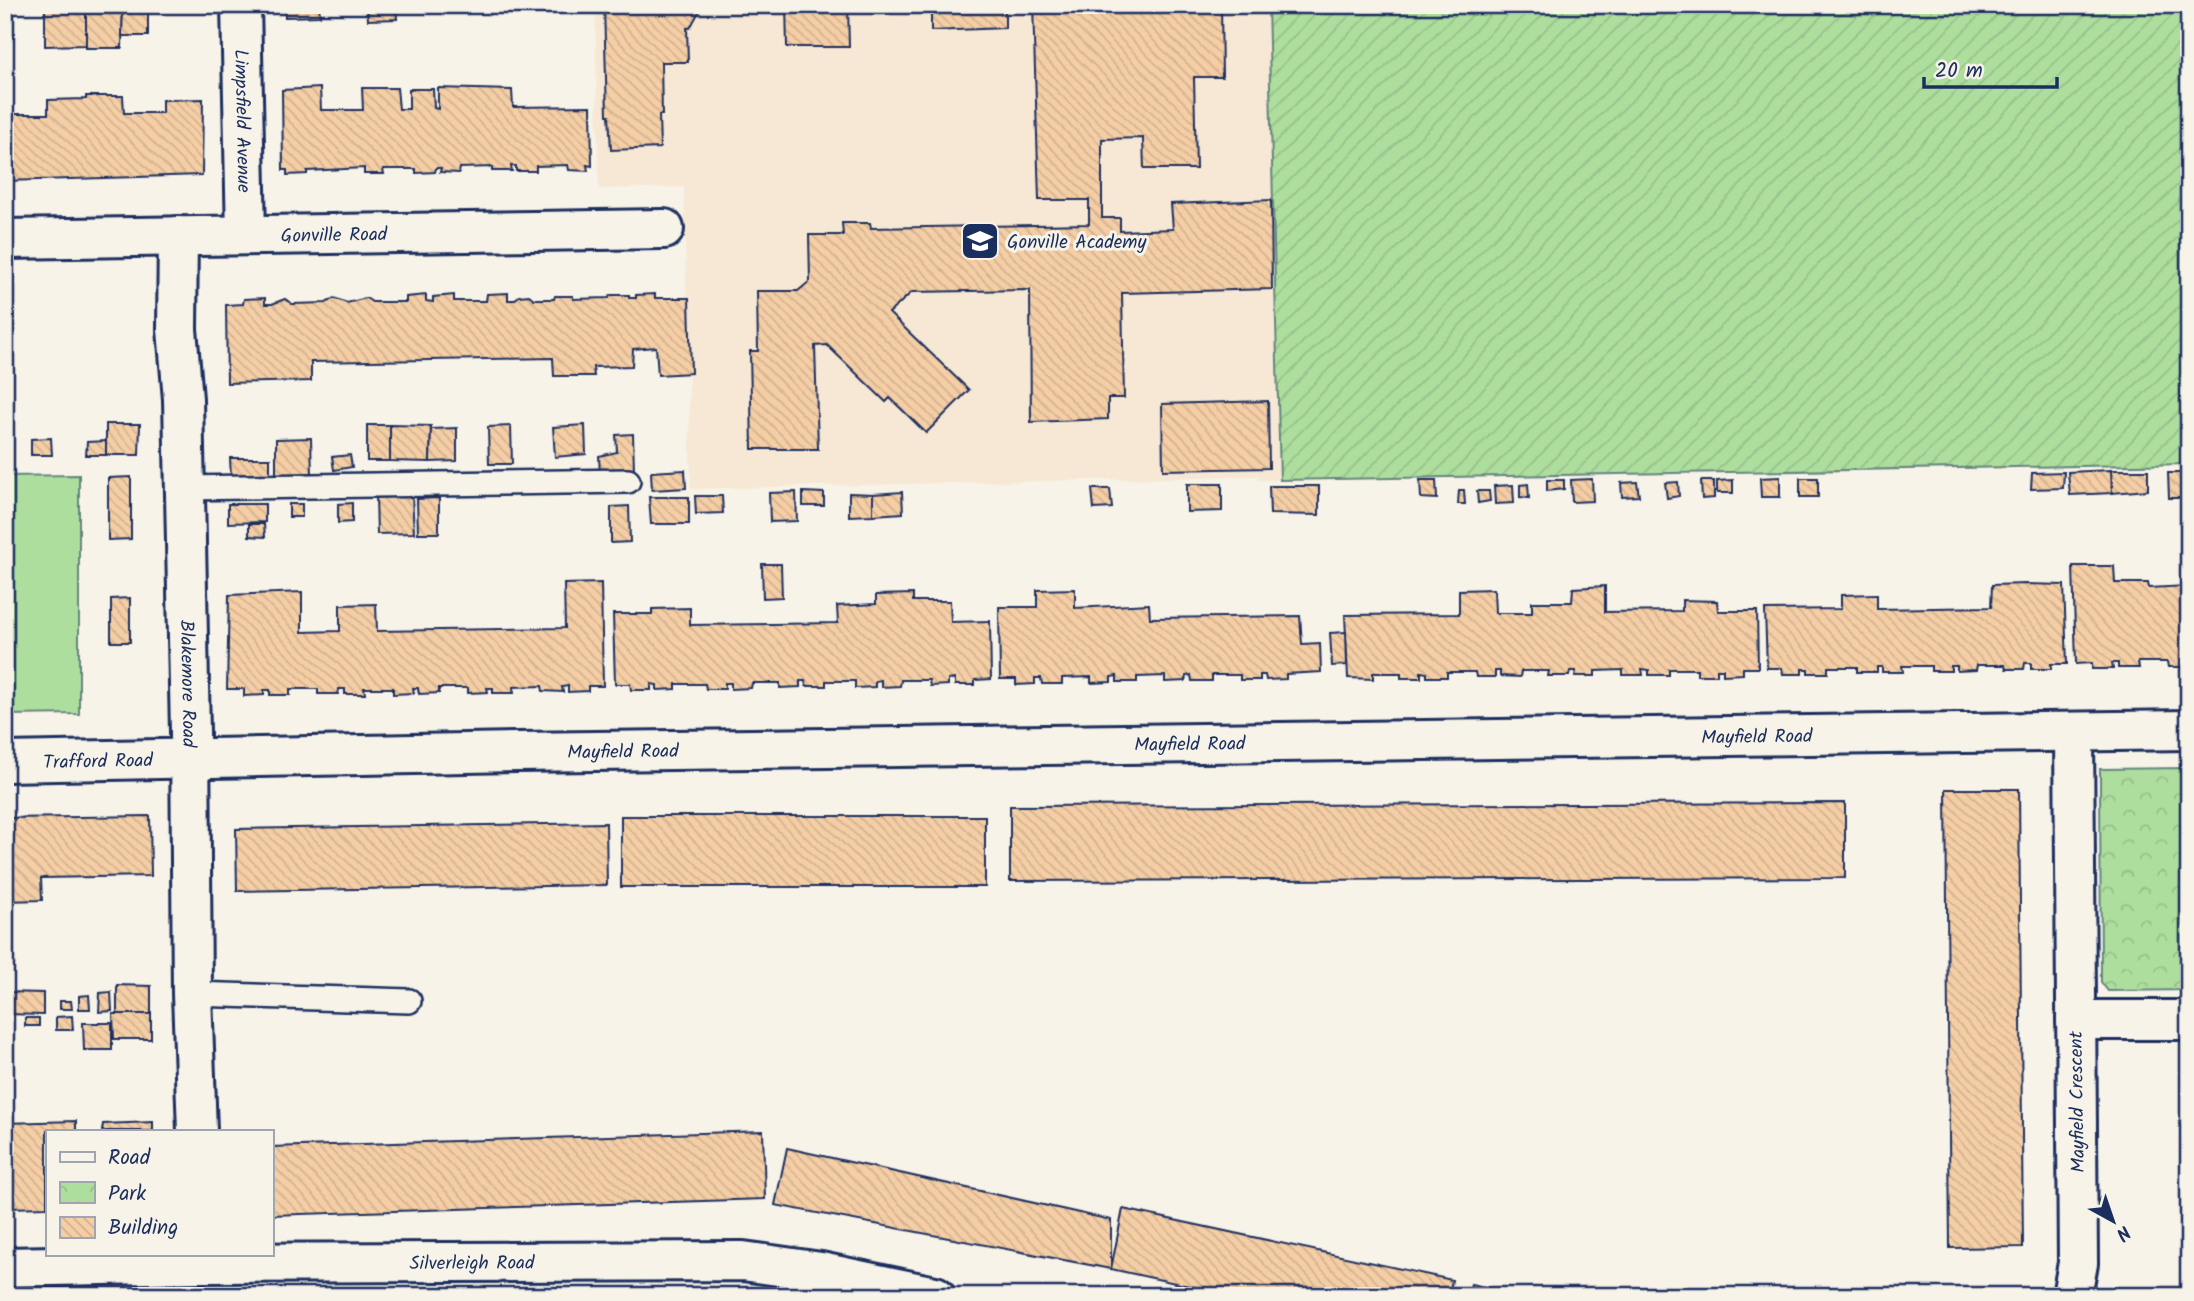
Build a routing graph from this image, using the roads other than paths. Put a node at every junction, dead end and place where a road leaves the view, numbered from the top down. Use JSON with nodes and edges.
{"nodes":[{"id":1,"x":241,"y":5,"type":"edge"},
{"id":2,"x":664,"y":229,"type":"dead end"},
{"id":3,"x":246,"y":234,"type":"junction"},
{"id":4,"x":178,"y":236,"type":"junction"},
{"id":5,"x":5,"y":239,"type":"edge"},
{"id":6,"x":628,"y":481,"type":"dead end"},
{"id":7,"x":184,"y":488,"type":"junction"},
{"id":8,"x":2189,"y":730,"type":"edge"},
{"id":9,"x":2074,"y":733,"type":"junction"},
{"id":10,"x":190,"y":760,"type":"junction"},
{"id":11,"x":5,"y":762,"type":"edge"},
{"id":12,"x":191,"y":994,"type":"junction"},
{"id":13,"x":409,"y":1001,"type":"dead end"},
{"id":14,"x":2076,"y":1020,"type":"junction"},
{"id":15,"x":2189,"y":1020,"type":"edge"},
{"id":16,"x":197,"y":1130,"type":"edge"},
{"id":17,"x":5,"y":1267,"type":"edge"},
{"id":18,"x":199,"y":1271,"type":"edge"},
{"id":19,"x":935,"y":1296,"type":"edge"},
{"id":20,"x":2071,"y":1296,"type":"edge"}],
"edges":[{"from":1,"to":3,"type":"street","name":"Limpsfield Avenue"},
{"from":2,"to":3,"type":"street","name":"Gonville Road"},
{"from":3,"to":4,"type":"street","name":"Gonville Road"},
{"from":4,"to":5,"type":"street","name":"Gonville Road"},
{"from":4,"to":7,"type":"street","name":"Blakemore Road"},
{"from":6,"to":7,"type":"lane"},
{"from":7,"to":10,"type":"street","name":"Blakemore Road"},
{"from":8,"to":9,"type":"street","name":"Mayfield Road"},
{"from":9,"to":10,"type":"street","name":"Mayfield Road"},
{"from":9,"to":14,"type":"street"},
{"from":10,"to":11,"type":"street","name":"Trafford Road"},
{"from":10,"to":12,"type":"street","name":"Blakemore Road"},
{"from":12,"to":13,"type":"lane"},
{"from":12,"to":16,"type":"street","name":"Blakemore Road"},
{"from":14,"to":15,"type":"street","name":"Mayfield Crescent"},
{"from":14,"to":20,"type":"street","name":"Mayfield Crescent"},
{"from":17,"to":18,"type":"street","name":"Silverleigh Road"},
{"from":18,"to":19,"type":"street","name":"Silverleigh Road"}]}
